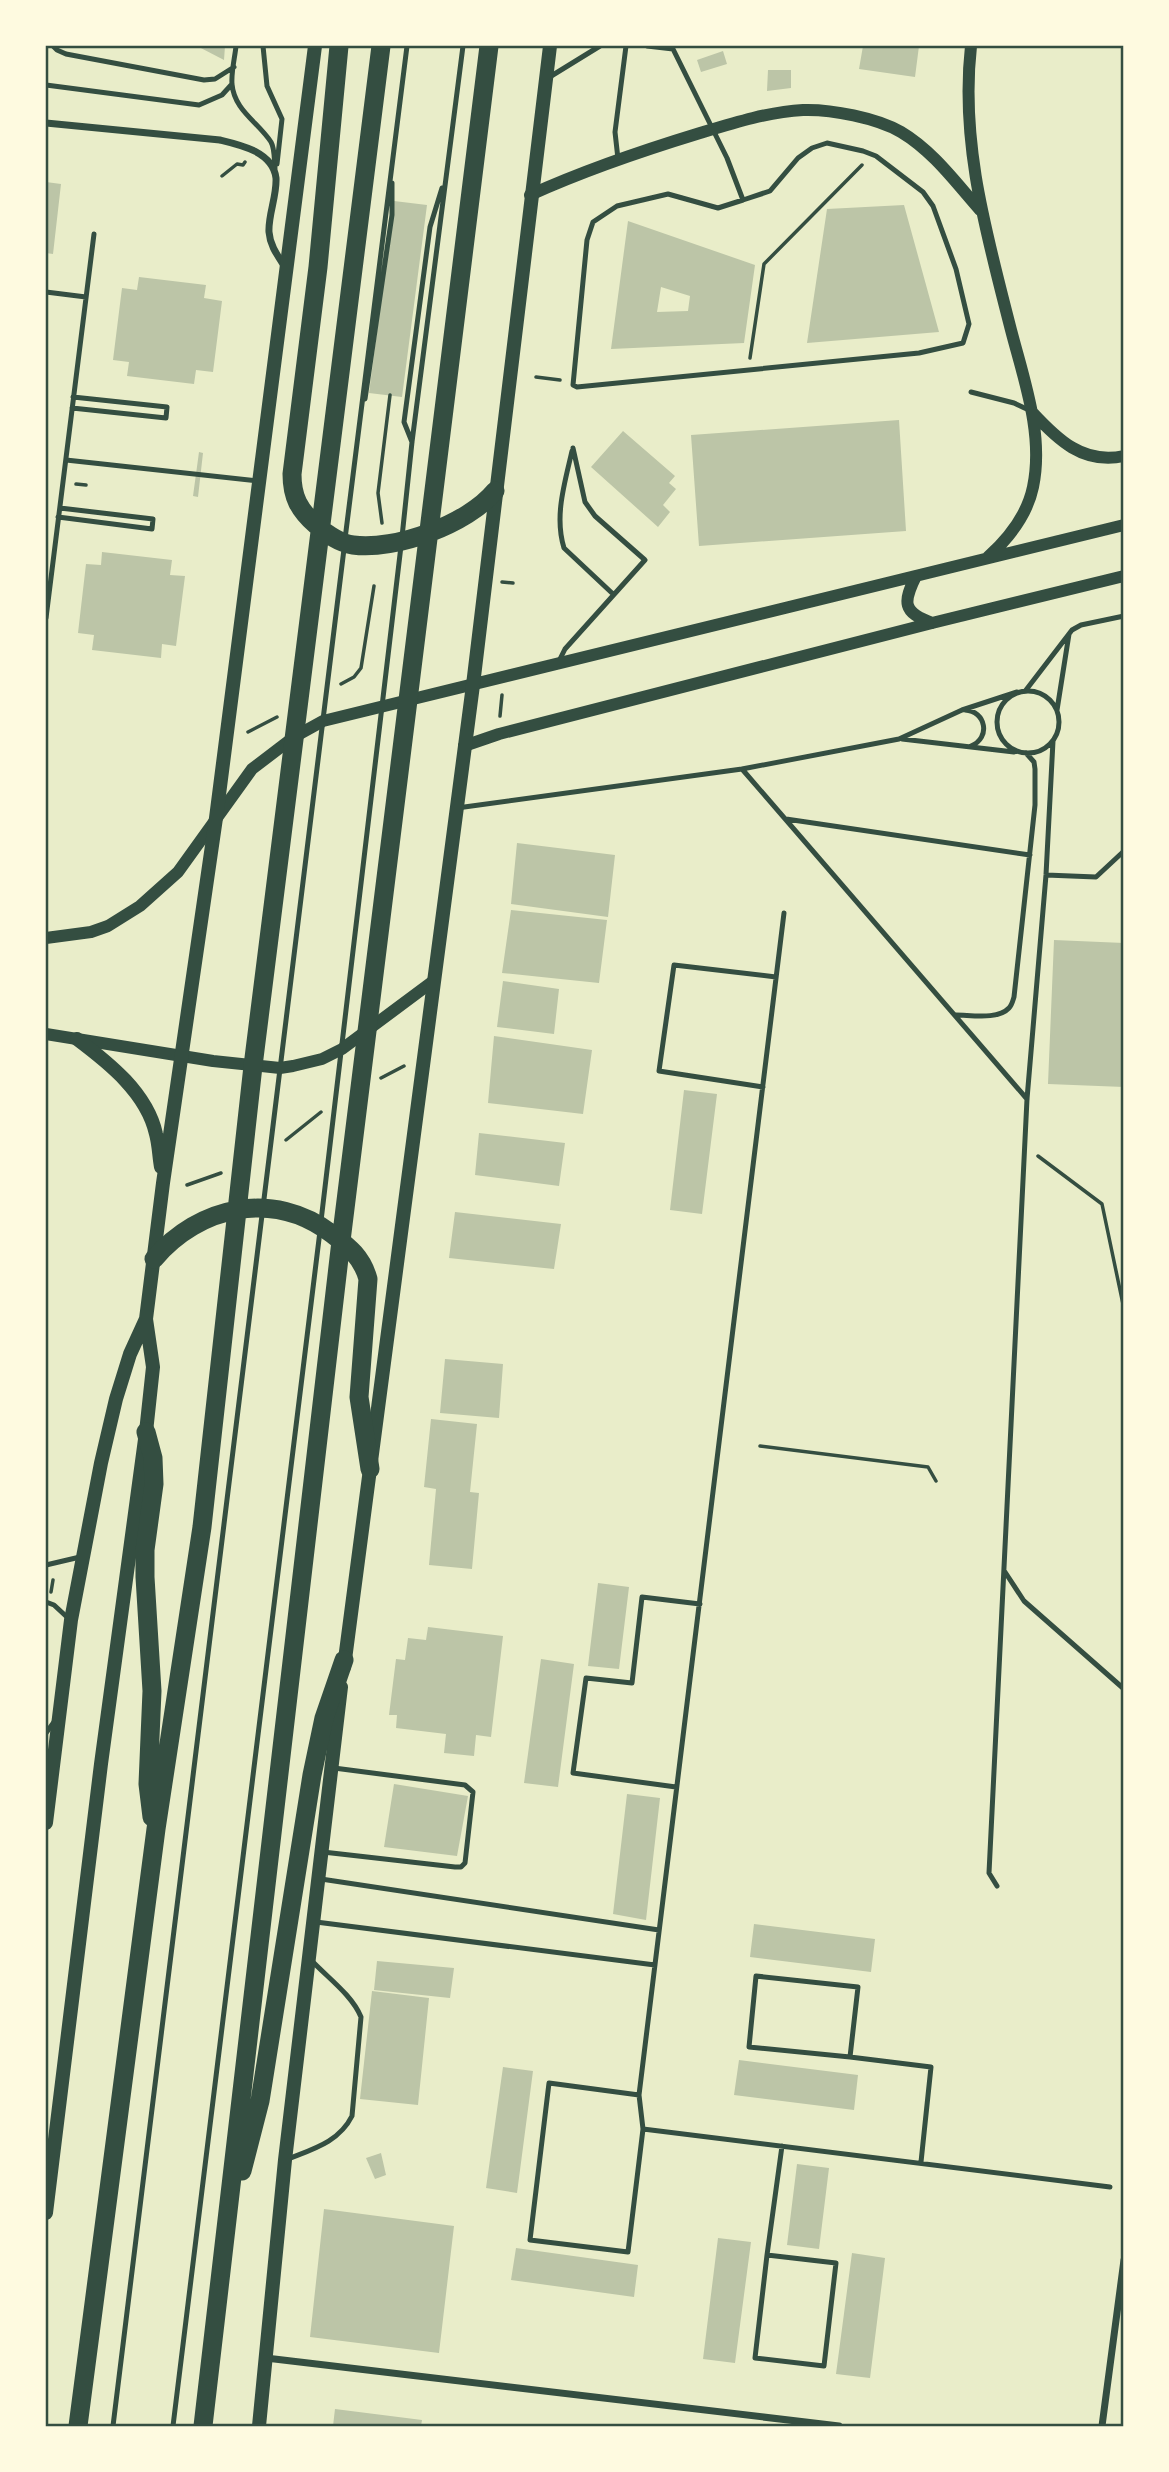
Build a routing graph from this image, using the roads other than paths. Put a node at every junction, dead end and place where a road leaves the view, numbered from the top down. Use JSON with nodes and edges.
{"nodes":[{"id":1,"x":53,"y":46,"type":"edge"},
{"id":2,"x":236,"y":46,"type":"edge"},
{"id":3,"x":263,"y":46,"type":"edge"},
{"id":4,"x":315,"y":46,"type":"edge"},
{"id":5,"x":339,"y":46,"type":"edge"},
{"id":6,"x":381,"y":46,"type":"edge"},
{"id":7,"x":407,"y":46,"type":"edge"},
{"id":8,"x":463,"y":46,"type":"edge"},
{"id":9,"x":489,"y":46,"type":"edge"},
{"id":10,"x":550,"y":46,"type":"edge"},
{"id":11,"x":600,"y":46,"type":"edge"},
{"id":12,"x":626,"y":46,"type":"edge"},
{"id":13,"x":647,"y":46,"type":"edge"},
{"id":14,"x":971,"y":46,"type":"edge"},
{"id":15,"x":234,"y":67,"type":"junction"},
{"id":16,"x":545,"y":79,"type":"junction"},
{"id":17,"x":232,"y":84,"type":"junction"},
{"id":18,"x":46,"y":85,"type":"edge"},
{"id":19,"x":46,"y":123,"type":"edge"},
{"id":20,"x":711,"y":130,"type":"junction"},
{"id":21,"x":618,"y":159,"type":"junction"},
{"id":22,"x":446,"y":175,"type":"junction"},
{"id":23,"x":276,"y":177,"type":"junction"},
{"id":24,"x":530,"y":195,"type":"junction"},
{"id":25,"x":743,"y":201,"type":"junction"},
{"id":26,"x":981,"y":211,"type":"junction"},
{"id":27,"x":94,"y":234,"type":"dead end"},
{"id":28,"x":285,"y":267,"type":"junction"},
{"id":29,"x":46,"y":292,"type":"edge"},
{"id":30,"x":86,"y":297,"type":"junction"},
{"id":31,"x":971,"y":392,"type":"dead end"},
{"id":32,"x":73,"y":397,"type":"junction"},
{"id":33,"x":72,"y":408,"type":"junction"},
{"id":34,"x":1032,"y":412,"type":"junction"},
{"id":35,"x":412,"y":442,"type":"junction"},
{"id":36,"x":1124,"y":456,"type":"edge"},
{"id":37,"x":66,"y":460,"type":"junction"},
{"id":38,"x":258,"y":481,"type":"junction"},
{"id":39,"x":495,"y":491,"type":"junction"},
{"id":40,"x":60,"y":508,"type":"junction"},
{"id":41,"x":58,"y":517,"type":"junction"},
{"id":42,"x":1124,"y":525,"type":"edge"},
{"id":43,"x":320,"y":528,"type":"junction"},
{"id":44,"x":429,"y":532,"type":"junction"},
{"id":45,"x":402,"y":541,"type":"junction"},
{"id":46,"x":345,"y":543,"type":"junction"},
{"id":47,"x":986,"y":559,"type":"junction"},
{"id":48,"x":916,"y":576,"type":"junction"},
{"id":49,"x":1124,"y":576,"type":"edge"},
{"id":50,"x":613,"y":594,"type":"junction"},
{"id":51,"x":1124,"y":615,"type":"edge"},
{"id":52,"x":46,"y":618,"type":"edge"},
{"id":53,"x":932,"y":623,"type":"junction"},
{"id":54,"x":1069,"y":632,"type":"junction"},
{"id":55,"x":559,"y":662,"type":"junction"},
{"id":56,"x":473,"y":685,"type":"junction"},
{"id":57,"x":1026,"y":690,"type":"junction"},
{"id":58,"x":1017,"y":692,"type":"junction"},
{"id":59,"x":409,"y":701,"type":"junction"},
{"id":60,"x":383,"y":707,"type":"junction"},
{"id":61,"x":962,"y":710,"type":"junction"},
{"id":62,"x":1057,"y":710,"type":"junction"},
{"id":63,"x":323,"y":721,"type":"junction"},
{"id":64,"x":294,"y":737,"type":"junction"},
{"id":65,"x":898,"y":739,"type":"junction"},
{"id":66,"x":1052,"y":741,"type":"junction"},
{"id":67,"x":464,"y":747,"type":"junction"},
{"id":68,"x":968,"y":747,"type":"junction"},
{"id":69,"x":1024,"y":753,"type":"junction"},
{"id":70,"x":742,"y":769,"type":"junction"},
{"id":71,"x":456,"y":808,"type":"junction"},
{"id":72,"x":216,"y":818,"type":"junction"},
{"id":73,"x":786,"y":819,"type":"junction"},
{"id":74,"x":1124,"y":851,"type":"edge"},
{"id":75,"x":1030,"y":855,"type":"junction"},
{"id":76,"x":1046,"y":875,"type":"junction"},
{"id":77,"x":784,"y":913,"type":"dead end"},
{"id":78,"x":46,"y":939,"type":"edge"},
{"id":79,"x":776,"y":977,"type":"junction"},
{"id":80,"x":432,"y":982,"type":"junction"},
{"id":81,"x":956,"y":1015,"type":"junction"},
{"id":82,"x":368,"y":1030,"type":"junction"},
{"id":83,"x":46,"y":1034,"type":"edge"},
{"id":84,"x":77,"y":1039,"type":"junction"},
{"id":85,"x":342,"y":1049,"type":"junction"},
{"id":86,"x":183,"y":1057,"type":"junction"},
{"id":87,"x":253,"y":1066,"type":"junction"},
{"id":88,"x":280,"y":1068,"type":"junction"},
{"id":89,"x":763,"y":1087,"type":"junction"},
{"id":90,"x":1027,"y":1099,"type":"junction"},
{"id":91,"x":163,"y":1183,"type":"junction"},
{"id":92,"x":264,"y":1208,"type":"junction"},
{"id":93,"x":236,"y":1210,"type":"junction"},
{"id":94,"x":320,"y":1226,"type":"junction"},
{"id":95,"x":341,"y":1241,"type":"junction"},
{"id":96,"x":154,"y":1259,"type":"junction"},
{"id":97,"x":146,"y":1319,"type":"junction"},
{"id":98,"x":146,"y":1432,"type":"junction"},
{"id":99,"x":370,"y":1469,"type":"junction"},
{"id":100,"x":83,"y":1556,"type":"junction"},
{"id":101,"x":46,"y":1565,"type":"edge"},
{"id":102,"x":1004,"y":1572,"type":"junction"},
{"id":103,"x":46,"y":1602,"type":"edge"},
{"id":104,"x":700,"y":1604,"type":"junction"},
{"id":105,"x":71,"y":1620,"type":"junction"},
{"id":106,"x":344,"y":1660,"type":"junction"},
{"id":107,"x":1124,"y":1689,"type":"edge"},
{"id":108,"x":58,"y":1717,"type":"junction"},
{"id":109,"x":46,"y":1733,"type":"edge"},
{"id":110,"x":331,"y":1768,"type":"junction"},
{"id":111,"x":676,"y":1787,"type":"junction"},
{"id":112,"x":46,"y":1823,"type":"edge"},
{"id":113,"x":156,"y":1829,"type":"junction"},
{"id":114,"x":321,"y":1852,"type":"junction"},
{"id":115,"x":318,"y":1879,"type":"junction"},
{"id":116,"x":998,"y":1886,"type":"dead end"},
{"id":117,"x":313,"y":1921,"type":"junction"},
{"id":118,"x":659,"y":1930,"type":"junction"},
{"id":119,"x":308,"y":1957,"type":"junction"},
{"id":120,"x":655,"y":1965,"type":"junction"},
{"id":121,"x":850,"y":2057,"type":"junction"},
{"id":122,"x":639,"y":2095,"type":"junction"},
{"id":123,"x":643,"y":2129,"type":"junction"},
{"id":124,"x":782,"y":2146,"type":"junction"},
{"id":125,"x":285,"y":2160,"type":"junction"},
{"id":126,"x":921,"y":2162,"type":"junction"},
{"id":127,"x":1110,"y":2187,"type":"dead end"},
{"id":128,"x":46,"y":2213,"type":"edge"},
{"id":129,"x":227,"y":2219,"type":"junction"},
{"id":130,"x":767,"y":2255,"type":"junction"},
{"id":131,"x":1124,"y":2260,"type":"edge"},
{"id":132,"x":265,"y":2357,"type":"junction"},
{"id":133,"x":83,"y":2385,"type":"junction"},
{"id":134,"x":66,"y":2427,"type":"edge"},
{"id":135,"x":78,"y":2427,"type":"edge"},
{"id":136,"x":113,"y":2427,"type":"edge"},
{"id":137,"x":173,"y":2427,"type":"edge"},
{"id":138,"x":203,"y":2427,"type":"edge"},
{"id":139,"x":259,"y":2427,"type":"edge"},
{"id":140,"x":839,"y":2427,"type":"edge"},
{"id":141,"x":1102,"y":2427,"type":"edge"}],
"edges":[{"from":1,"to":15,"type":"lane"},
{"from":2,"to":15,"type":"lane"},
{"from":3,"to":23,"type":"lane"},
{"from":4,"to":28,"type":"main road"},
{"from":5,"to":43,"type":"highway"},
{"from":6,"to":43,"type":"highway"},
{"from":7,"to":46,"type":"lane"},
{"from":8,"to":22,"type":"lane"},
{"from":9,"to":44,"type":"highway"},
{"from":10,"to":16,"type":"main road"},
{"from":11,"to":16,"type":"lane"},
{"from":12,"to":21,"type":"lane"},
{"from":13,"to":20,"type":"lane"},
{"from":14,"to":26,"type":"street"},
{"from":15,"to":17,"type":"lane"},
{"from":16,"to":24,"type":"main road"},
{"from":17,"to":18,"type":"lane"},
{"from":17,"to":23,"type":"lane"},
{"from":19,"to":23,"type":"street"},
{"from":20,"to":21,"type":"street"},
{"from":20,"to":25,"type":"lane"},
{"from":20,"to":26,"type":"street"},
{"from":21,"to":24,"type":"street"},
{"from":22,"to":35,"type":"lane"},
{"from":22,"to":35,"type":"lane"},
{"from":23,"to":28,"type":"street"},
{"from":24,"to":39,"type":"main road"},
{"from":25,"to":25,"type":"lane"},
{"from":26,"to":34,"type":"street"},
{"from":27,"to":30,"type":"lane"},
{"from":28,"to":38,"type":"main road"},
{"from":29,"to":30,"type":"lane"},
{"from":30,"to":32,"type":"lane"},
{"from":31,"to":34,"type":"lane"},
{"from":32,"to":33,"type":"lane"},
{"from":32,"to":33,"type":"lane"},
{"from":33,"to":37,"type":"lane"},
{"from":34,"to":36,"type":"street"},
{"from":34,"to":47,"type":"street"},
{"from":35,"to":45,"type":"lane"},
{"from":37,"to":38,"type":"lane"},
{"from":37,"to":40,"type":"lane"},
{"from":38,"to":72,"type":"main road"},
{"from":39,"to":44,"type":"highway"},
{"from":39,"to":56,"type":"main road"},
{"from":40,"to":41,"type":"lane"},
{"from":40,"to":41,"type":"lane"},
{"from":41,"to":52,"type":"lane"},
{"from":42,"to":47,"type":"street"},
{"from":43,"to":46,"type":"highway"},
{"from":43,"to":64,"type":"highway"},
{"from":44,"to":45,"type":"highway"},
{"from":44,"to":59,"type":"highway"},
{"from":45,"to":46,"type":"highway"},
{"from":45,"to":60,"type":"lane"},
{"from":46,"to":63,"type":"lane"},
{"from":47,"to":48,"type":"street"},
{"from":48,"to":53,"type":"street"},
{"from":48,"to":55,"type":"street"},
{"from":49,"to":53,"type":"street"},
{"from":50,"to":50,"type":"lane"},
{"from":50,"to":55,"type":"lane"},
{"from":51,"to":54,"type":"lane"},
{"from":53,"to":67,"type":"street"},
{"from":54,"to":57,"type":"lane"},
{"from":54,"to":62,"type":"lane"},
{"from":55,"to":56,"type":"street"},
{"from":56,"to":59,"type":"street"},
{"from":56,"to":67,"type":"main road"},
{"from":57,"to":58,"type":"lane"},
{"from":57,"to":62,"type":"lane"},
{"from":58,"to":61,"type":"lane"},
{"from":58,"to":69,"type":"lane"},
{"from":59,"to":60,"type":"street"},
{"from":59,"to":82,"type":"highway"},
{"from":60,"to":63,"type":"street"},
{"from":60,"to":85,"type":"lane"},
{"from":61,"to":65,"type":"lane"},
{"from":61,"to":68,"type":"lane"},
{"from":62,"to":66,"type":"lane"},
{"from":63,"to":64,"type":"street"},
{"from":63,"to":88,"type":"lane"},
{"from":64,"to":72,"type":"street"},
{"from":64,"to":87,"type":"highway"},
{"from":65,"to":68,"type":"lane"},
{"from":65,"to":70,"type":"lane"},
{"from":66,"to":69,"type":"lane"},
{"from":66,"to":76,"type":"lane"},
{"from":67,"to":71,"type":"main road"},
{"from":68,"to":69,"type":"lane"},
{"from":69,"to":75,"type":"lane"},
{"from":70,"to":71,"type":"lane"},
{"from":70,"to":73,"type":"lane"},
{"from":71,"to":80,"type":"main road"},
{"from":72,"to":78,"type":"street"},
{"from":72,"to":86,"type":"main road"},
{"from":73,"to":75,"type":"lane"},
{"from":73,"to":81,"type":"lane"},
{"from":74,"to":76,"type":"lane"},
{"from":75,"to":81,"type":"lane"},
{"from":76,"to":90,"type":"lane"},
{"from":77,"to":79,"type":"lane"},
{"from":79,"to":89,"type":"lane"},
{"from":79,"to":89,"type":"lane"},
{"from":80,"to":82,"type":"street"},
{"from":80,"to":99,"type":"main road"},
{"from":81,"to":90,"type":"lane"},
{"from":82,"to":85,"type":"street"},
{"from":82,"to":95,"type":"highway"},
{"from":83,"to":84,"type":"street"},
{"from":84,"to":86,"type":"street"},
{"from":84,"to":91,"type":"main road"},
{"from":85,"to":88,"type":"street"},
{"from":85,"to":94,"type":"lane"},
{"from":86,"to":87,"type":"street"},
{"from":86,"to":91,"type":"main road"},
{"from":87,"to":88,"type":"street"},
{"from":87,"to":93,"type":"highway"},
{"from":88,"to":92,"type":"lane"},
{"from":89,"to":104,"type":"lane"},
{"from":90,"to":102,"type":"lane"},
{"from":91,"to":96,"type":"main road"},
{"from":92,"to":93,"type":"highway"},
{"from":92,"to":94,"type":"highway"},
{"from":92,"to":136,"type":"lane"},
{"from":93,"to":96,"type":"highway"},
{"from":93,"to":113,"type":"highway"},
{"from":94,"to":95,"type":"highway"},
{"from":94,"to":137,"type":"lane"},
{"from":95,"to":99,"type":"highway"},
{"from":95,"to":129,"type":"highway"},
{"from":96,"to":97,"type":"main road"},
{"from":97,"to":98,"type":"main road"},
{"from":97,"to":100,"type":"main road"},
{"from":98,"to":113,"type":"highway"},
{"from":98,"to":128,"type":"main road"},
{"from":99,"to":106,"type":"main road"},
{"from":100,"to":101,"type":"lane"},
{"from":100,"to":105,"type":"main road"},
{"from":102,"to":107,"type":"lane"},
{"from":102,"to":116,"type":"lane"},
{"from":103,"to":105,"type":"lane"},
{"from":104,"to":111,"type":"lane"},
{"from":104,"to":111,"type":"lane"},
{"from":105,"to":108,"type":"main road"},
{"from":106,"to":110,"type":"main road"},
{"from":106,"to":129,"type":"highway"},
{"from":108,"to":109,"type":"lane"},
{"from":108,"to":112,"type":"main road"},
{"from":110,"to":114,"type":"main road"},
{"from":110,"to":114,"type":"lane"},
{"from":111,"to":118,"type":"lane"},
{"from":113,"to":133,"type":"highway"},
{"from":114,"to":115,"type":"main road"},
{"from":115,"to":117,"type":"main road"},
{"from":115,"to":118,"type":"lane"},
{"from":117,"to":119,"type":"main road"},
{"from":117,"to":120,"type":"lane"},
{"from":118,"to":120,"type":"lane"},
{"from":119,"to":125,"type":"main road"},
{"from":119,"to":125,"type":"lane"},
{"from":120,"to":122,"type":"lane"},
{"from":121,"to":121,"type":"lane"},
{"from":121,"to":126,"type":"lane"},
{"from":122,"to":123,"type":"lane"},
{"from":122,"to":123,"type":"lane"},
{"from":123,"to":124,"type":"lane"},
{"from":124,"to":126,"type":"lane"},
{"from":124,"to":130,"type":"lane"},
{"from":125,"to":132,"type":"main road"},
{"from":126,"to":127,"type":"lane"},
{"from":129,"to":138,"type":"highway"},
{"from":130,"to":130,"type":"lane"},
{"from":131,"to":141,"type":"street"},
{"from":132,"to":139,"type":"main road"},
{"from":132,"to":140,"type":"street"},
{"from":133,"to":134,"type":"highway"},
{"from":133,"to":135,"type":"highway"}]}
